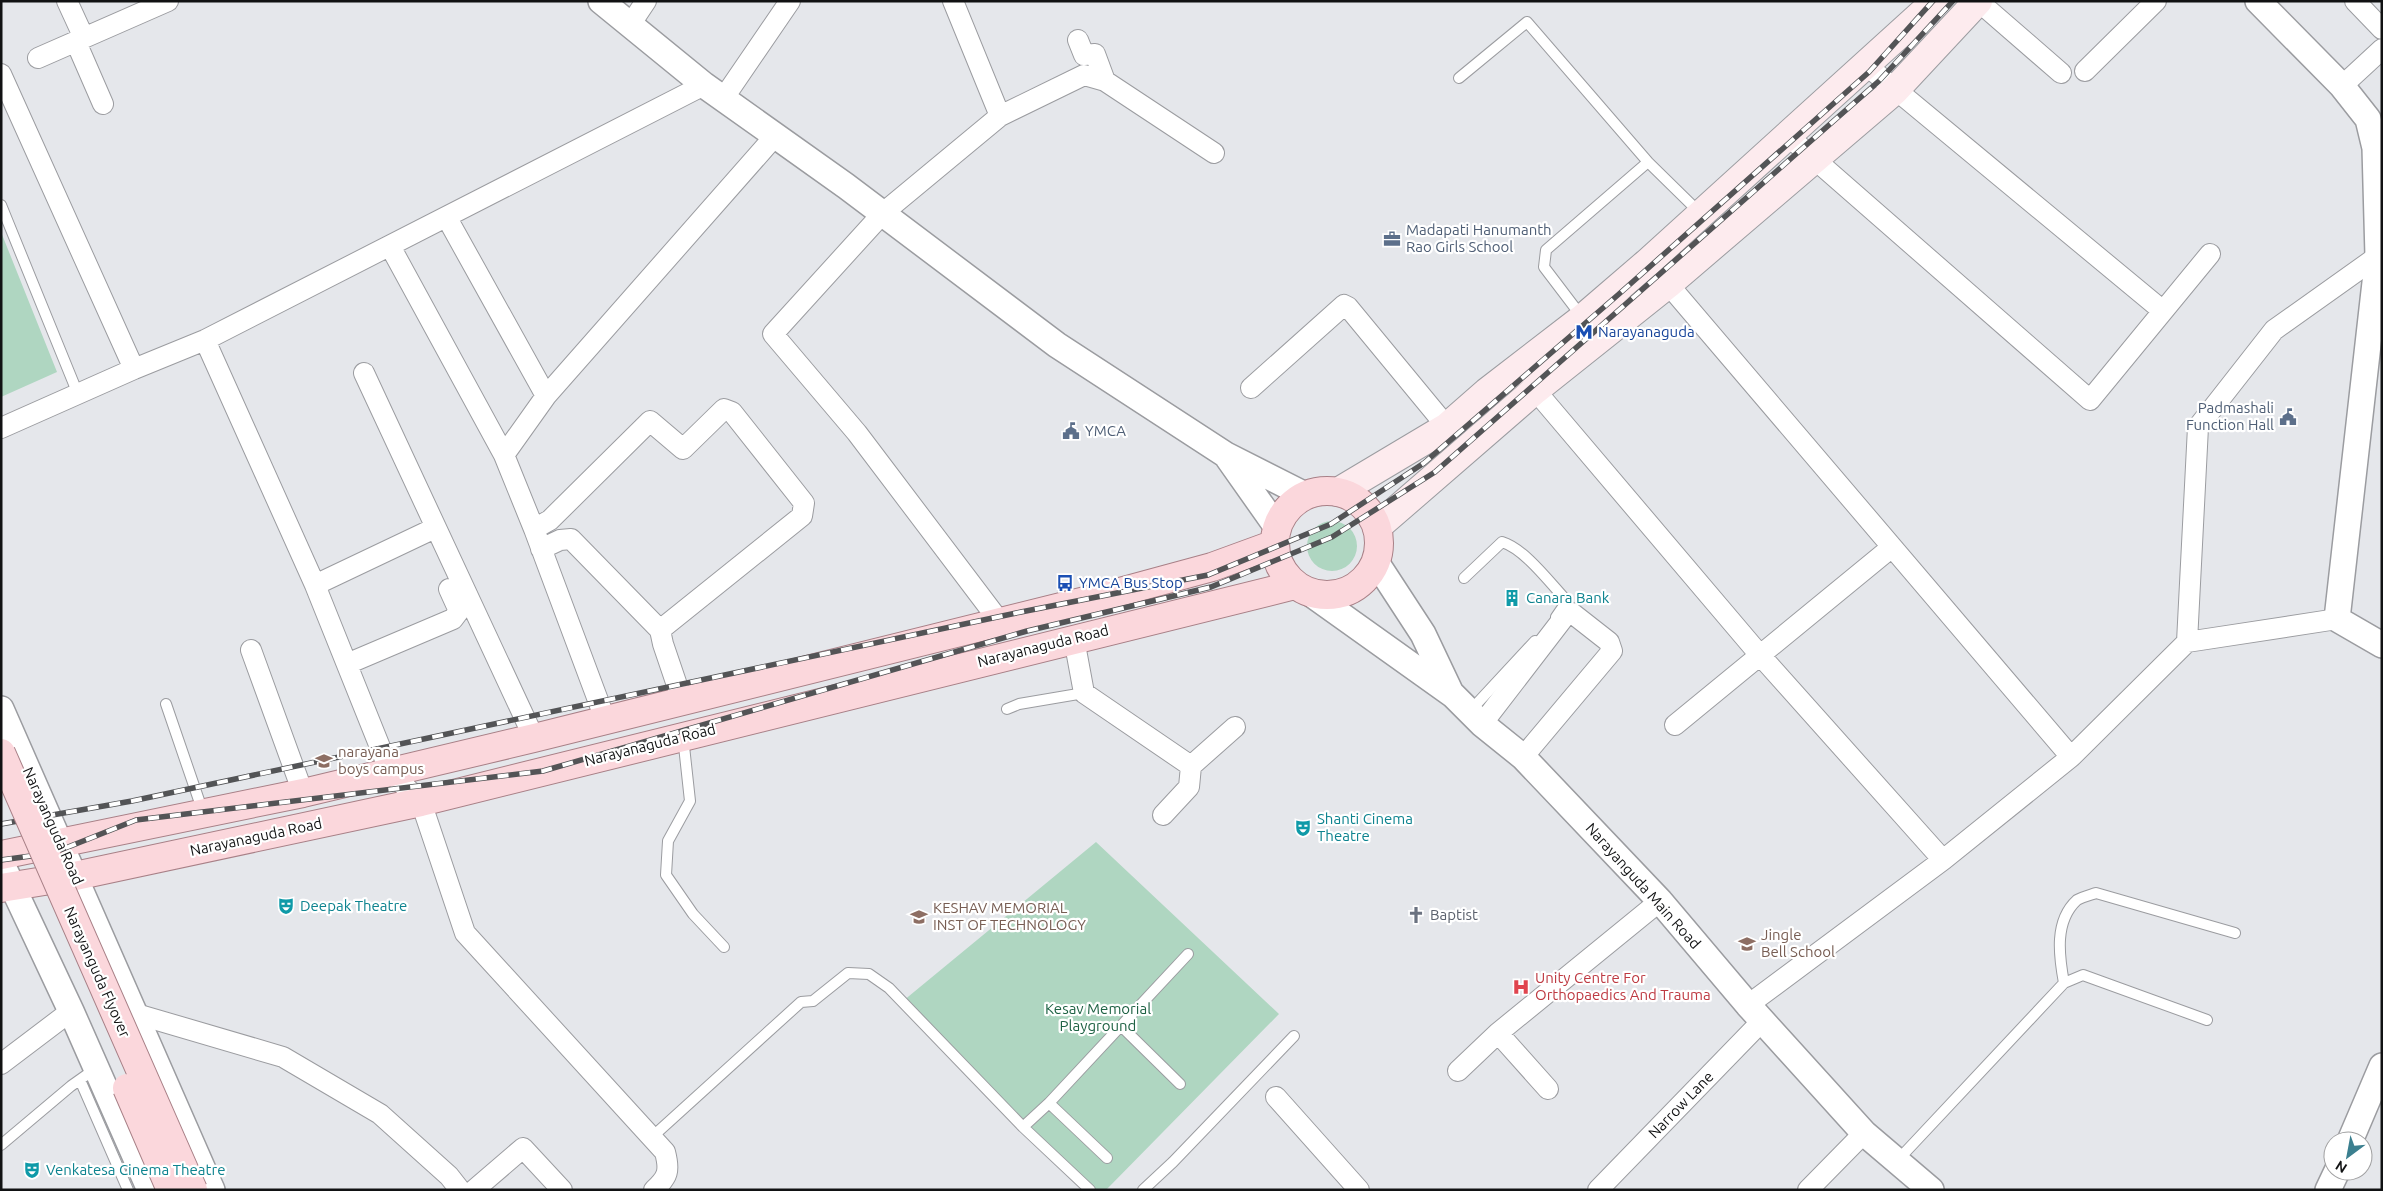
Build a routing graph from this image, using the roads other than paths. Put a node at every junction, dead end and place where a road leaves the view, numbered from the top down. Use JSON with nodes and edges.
{"nodes":[{"id":1,"x":67,"y":1,"type":"edge"},
{"id":2,"x":168,"y":1,"type":"edge"},
{"id":3,"x":601,"y":1,"type":"edge"},
{"id":4,"x":646,"y":1,"type":"edge"},
{"id":5,"x":790,"y":1,"type":"edge"},
{"id":6,"x":953,"y":1,"type":"edge"},
{"id":7,"x":1936,"y":1,"type":"edge"},
{"id":8,"x":1978,"y":1,"type":"edge"},
{"id":9,"x":2156,"y":1,"type":"edge"},
{"id":10,"x":2258,"y":1,"type":"edge"},
{"id":11,"x":2355,"y":1,"type":"edge"},
{"id":12,"x":630,"y":24,"type":"junction"},
{"id":13,"x":2382,"y":29,"type":"edge"},
{"id":14,"x":80,"y":40,"type":"junction"},
{"id":15,"x":1078,"y":40,"type":"dead end"},
{"id":16,"x":2382,"y":49,"type":"edge"},
{"id":17,"x":38,"y":58,"type":"dead end"},
{"id":18,"x":1866,"y":66,"type":"junction"},
{"id":19,"x":2085,"y":71,"type":"dead end"},
{"id":20,"x":2061,"y":73,"type":"dead end"},
{"id":21,"x":1,"y":74,"type":"edge"},
{"id":22,"x":1459,"y":78,"type":"dead end"},
{"id":23,"x":1105,"y":81,"type":"junction"},
{"id":24,"x":2342,"y":86,"type":"junction"},
{"id":25,"x":1895,"y":90,"type":"junction"},
{"id":26,"x":713,"y":92,"type":"junction"},
{"id":27,"x":104,"y":104,"type":"dead end"},
{"id":28,"x":1000,"y":116,"type":"junction"},
{"id":29,"x":775,"y":136,"type":"junction"},
{"id":30,"x":1788,"y":136,"type":"junction"},
{"id":31,"x":1214,"y":153,"type":"dead end"},
{"id":32,"x":1814,"y":158,"type":"junction"},
{"id":33,"x":1648,"y":162,"type":"junction"},
{"id":34,"x":1,"y":205,"type":"edge"},
{"id":35,"x":883,"y":213,"type":"junction"},
{"id":36,"x":1701,"y":214,"type":"junction"},
{"id":37,"x":447,"y":218,"type":"junction"},
{"id":38,"x":2379,"y":241,"type":"edge"},
{"id":39,"x":390,"y":246,"type":"junction"},
{"id":40,"x":2210,"y":254,"type":"dead end"},
{"id":41,"x":1668,"y":284,"type":"junction"},
{"id":42,"x":2378,"y":292,"type":"edge"},
{"id":43,"x":2163,"y":311,"type":"junction"},
{"id":44,"x":1583,"y":318,"type":"junction"},
{"id":45,"x":205,"y":340,"type":"junction"},
{"id":46,"x":134,"y":369,"type":"junction"},
{"id":47,"x":364,"y":373,"type":"dead end"},
{"id":48,"x":1251,"y":388,"type":"dead end"},
{"id":49,"x":1535,"y":390,"type":"junction"},
{"id":50,"x":78,"y":394,"type":"junction"},
{"id":51,"x":546,"y":396,"type":"junction"},
{"id":52,"x":1447,"y":427,"type":"junction"},
{"id":53,"x":1,"y":428,"type":"edge"},
{"id":54,"x":504,"y":455,"type":"junction"},
{"id":55,"x":1226,"y":455,"type":"junction"},
{"id":56,"x":1338,"y":492,"type":"junction"},
{"id":57,"x":1305,"y":496,"type":"junction"},
{"id":58,"x":1377,"y":527,"type":"junction"},
{"id":59,"x":534,"y":529,"type":"junction"},
{"id":60,"x":429,"y":531,"type":"junction"},
{"id":61,"x":1276,"y":535,"type":"junction"},
{"id":62,"x":1892,"y":547,"type":"junction"},
{"id":63,"x":541,"y":549,"type":"junction"},
{"id":64,"x":1376,"y":562,"type":"junction"},
{"id":65,"x":1464,"y":578,"type":"dead end"},
{"id":66,"x":315,"y":585,"type":"junction"},
{"id":67,"x":1303,"y":589,"type":"junction"},
{"id":68,"x":2337,"y":619,"type":"junction"},
{"id":69,"x":1000,"y":622,"type":"junction"},
{"id":70,"x":660,"y":630,"type":"junction"},
{"id":71,"x":944,"y":636,"type":"junction"},
{"id":72,"x":1074,"y":638,"type":"junction"},
{"id":73,"x":2187,"y":642,"type":"junction"},
{"id":74,"x":2382,"y":645,"type":"edge"},
{"id":75,"x":251,"y":650,"type":"dead end"},
{"id":76,"x":1758,"y":654,"type":"junction"},
{"id":77,"x":347,"y":664,"type":"junction"},
{"id":78,"x":952,"y":669,"type":"junction"},
{"id":79,"x":1084,"y":693,"type":"junction"},
{"id":80,"x":682,"y":700,"type":"junction"},
{"id":81,"x":166,"y":704,"type":"dead end"},
{"id":82,"x":1,"y":709,"type":"edge"},
{"id":83,"x":1008,"y":709,"type":"dead end"},
{"id":84,"x":1468,"y":710,"type":"junction"},
{"id":85,"x":605,"y":719,"type":"junction"},
{"id":86,"x":1675,"y":725,"type":"dead end"},
{"id":87,"x":1235,"y":727,"type":"dead end"},
{"id":88,"x":683,"y":737,"type":"junction"},
{"id":89,"x":534,"y":738,"type":"junction"},
{"id":90,"x":1,"y":753,"type":"edge"},
{"id":91,"x":1523,"y":757,"type":"junction"},
{"id":92,"x":2071,"y":757,"type":"junction"},
{"id":93,"x":1191,"y":766,"type":"junction"},
{"id":94,"x":390,"y":772,"type":"junction"},
{"id":95,"x":303,"y":793,"type":"junction"},
{"id":96,"x":1,"y":800,"type":"edge"},
{"id":97,"x":421,"y":802,"type":"junction"},
{"id":98,"x":203,"y":812,"type":"junction"},
{"id":99,"x":1163,"y":815,"type":"dead end"},
{"id":100,"x":60,"y":842,"type":"junction"},
{"id":101,"x":1,"y":855,"type":"edge"},
{"id":102,"x":1943,"y":860,"type":"junction"},
{"id":103,"x":1,"y":862,"type":"edge"},
{"id":104,"x":75,"y":876,"type":"junction"},
{"id":105,"x":8,"y":888,"type":"edge"},
{"id":106,"x":1660,"y":901,"type":"junction"},
{"id":107,"x":2234,"y":933,"type":"dead end"},
{"id":108,"x":724,"y":947,"type":"dead end"},
{"id":109,"x":1188,"y":954,"type":"dead end"},
{"id":110,"x":2064,"y":983,"type":"junction"},
{"id":111,"x":71,"y":1010,"type":"junction"},
{"id":112,"x":1756,"y":1012,"type":"junction"},
{"id":113,"x":133,"y":1013,"type":"junction"},
{"id":114,"x":2207,"y":1020,"type":"dead end"},
{"id":115,"x":1121,"y":1026,"type":"junction"},
{"id":116,"x":1498,"y":1033,"type":"junction"},
{"id":117,"x":1294,"y":1036,"type":"dead end"},
{"id":118,"x":1,"y":1064,"type":"edge"},
{"id":119,"x":2382,"y":1066,"type":"edge"},
{"id":120,"x":1458,"y":1071,"type":"dead end"},
{"id":121,"x":88,"y":1074,"type":"junction"},
{"id":122,"x":1180,"y":1084,"type":"dead end"},
{"id":123,"x":1548,"y":1089,"type":"dead end"},
{"id":124,"x":1276,"y":1097,"type":"dead end"},
{"id":125,"x":1049,"y":1103,"type":"junction"},
{"id":126,"x":1023,"y":1127,"type":"junction"},
{"id":127,"x":2354,"y":1131,"type":"edge"},
{"id":128,"x":1864,"y":1133,"type":"junction"},
{"id":129,"x":651,"y":1138,"type":"junction"},
{"id":130,"x":1,"y":1145,"type":"edge"},
{"id":131,"x":1107,"y":1158,"type":"dead end"},
{"id":132,"x":1897,"y":1161,"type":"junction"},
{"id":133,"x":128,"y":1190,"type":"edge"},
{"id":134,"x":150,"y":1190,"type":"edge"},
{"id":135,"x":172,"y":1190,"type":"edge"},
{"id":136,"x":193,"y":1190,"type":"edge"},
{"id":137,"x":212,"y":1190,"type":"edge"},
{"id":138,"x":460,"y":1190,"type":"edge"},
{"id":139,"x":474,"y":1190,"type":"edge"},
{"id":140,"x":562,"y":1190,"type":"edge"},
{"id":141,"x":654,"y":1190,"type":"edge"},
{"id":142,"x":1090,"y":1190,"type":"edge"},
{"id":143,"x":1143,"y":1190,"type":"edge"},
{"id":144,"x":1358,"y":1190,"type":"edge"},
{"id":145,"x":1598,"y":1190,"type":"edge"},
{"id":146,"x":1808,"y":1190,"type":"edge"},
{"id":147,"x":1931,"y":1190,"type":"edge"}],
"edges":[{"from":1,"to":14,"type":"street"},
{"from":2,"to":14,"type":"street"},
{"from":3,"to":12,"type":"street"},
{"from":4,"to":12,"type":"street"},
{"from":5,"to":26,"type":"street"},
{"from":6,"to":28,"type":"street"},
{"from":7,"to":18,"type":"main road"},
{"from":8,"to":20,"type":"street"},
{"from":8,"to":25,"type":"main road"},
{"from":9,"to":19,"type":"street"},
{"from":10,"to":24,"type":"street"},
{"from":11,"to":13,"type":"street"},
{"from":12,"to":26,"type":"street"},
{"from":14,"to":17,"type":"street"},
{"from":14,"to":27,"type":"street"},
{"from":15,"to":23,"type":"street"},
{"from":16,"to":24,"type":"street"},
{"from":18,"to":25,"type":"street"},
{"from":18,"to":30,"type":"main road"},
{"from":21,"to":46,"type":"street"},
{"from":22,"to":33,"type":"lane"},
{"from":23,"to":28,"type":"street"},
{"from":23,"to":31,"type":"street"},
{"from":24,"to":38,"type":"street"},
{"from":25,"to":32,"type":"main road"},
{"from":25,"to":43,"type":"street"},
{"from":26,"to":29,"type":"street"},
{"from":26,"to":37,"type":"street"},
{"from":28,"to":35,"type":"street"},
{"from":29,"to":35,"type":"street"},
{"from":29,"to":51,"type":"street"},
{"from":30,"to":32,"type":"street"},
{"from":30,"to":36,"type":"main road"},
{"from":32,"to":41,"type":"main road"},
{"from":32,"to":43,"type":"street"},
{"from":33,"to":36,"type":"lane"},
{"from":33,"to":44,"type":"lane"},
{"from":34,"to":50,"type":"lane"},
{"from":35,"to":55,"type":"street"},
{"from":35,"to":69,"type":"street"},
{"from":36,"to":44,"type":"main road"},
{"from":37,"to":39,"type":"street"},
{"from":37,"to":51,"type":"street"},
{"from":38,"to":42,"type":"street"},
{"from":38,"to":73,"type":"street"},
{"from":39,"to":45,"type":"street"},
{"from":39,"to":54,"type":"street"},
{"from":40,"to":43,"type":"street"},
{"from":41,"to":49,"type":"main road"},
{"from":41,"to":62,"type":"street"},
{"from":42,"to":68,"type":"street"},
{"from":44,"to":52,"type":"main road"},
{"from":45,"to":46,"type":"street"},
{"from":45,"to":66,"type":"street"},
{"from":46,"to":50,"type":"street"},
{"from":47,"to":60,"type":"street"},
{"from":48,"to":52,"type":"street"},
{"from":49,"to":58,"type":"main road"},
{"from":49,"to":76,"type":"street"},
{"from":50,"to":53,"type":"street"},
{"from":51,"to":54,"type":"street"},
{"from":52,"to":56,"type":"main road"},
{"from":54,"to":59,"type":"street"},
{"from":55,"to":57,"type":"street"},
{"from":55,"to":61,"type":"street"},
{"from":56,"to":57,"type":"main road"},
{"from":56,"to":58,"type":"main road"},
{"from":57,"to":61,"type":"main road"},
{"from":58,"to":64,"type":"main road"},
{"from":59,"to":63,"type":"street"},
{"from":59,"to":70,"type":"street"},
{"from":60,"to":66,"type":"street"},
{"from":60,"to":77,"type":"street"},
{"from":60,"to":89,"type":"street"},
{"from":61,"to":67,"type":"main road"},
{"from":61,"to":69,"type":"main road"},
{"from":62,"to":76,"type":"street"},
{"from":62,"to":92,"type":"street"},
{"from":63,"to":70,"type":"street"},
{"from":63,"to":85,"type":"street"},
{"from":64,"to":67,"type":"main road"},
{"from":64,"to":84,"type":"street","name":"Narayanguda Main Road"},
{"from":65,"to":84,"type":"lane"},
{"from":66,"to":77,"type":"street"},
{"from":67,"to":72,"type":"main road","name":"Narayanaguda Road"},
{"from":67,"to":84,"type":"street","name":"Narayanguda Main Road"},
{"from":68,"to":73,"type":"street"},
{"from":68,"to":74,"type":"street"},
{"from":69,"to":71,"type":"main road"},
{"from":70,"to":80,"type":"street"},
{"from":71,"to":78,"type":"main road"},
{"from":71,"to":80,"type":"main road"},
{"from":72,"to":78,"type":"main road","name":"Narayanaguda Road"},
{"from":72,"to":79,"type":"street"},
{"from":73,"to":92,"type":"street","name":"Narrow Lane"},
{"from":75,"to":95,"type":"street"},
{"from":76,"to":86,"type":"street"},
{"from":76,"to":102,"type":"street"},
{"from":77,"to":94,"type":"street"},
{"from":78,"to":88,"type":"main road","name":"Narayanaguda Road"},
{"from":79,"to":83,"type":"lane"},
{"from":79,"to":93,"type":"street"},
{"from":80,"to":85,"type":"main road"},
{"from":81,"to":98,"type":"lane"},
{"from":82,"to":100,"type":"street","name":"Narayanguda Road"},
{"from":84,"to":91,"type":"street","name":"Narayanguda Main Road"},
{"from":84,"to":91,"type":"street"},
{"from":85,"to":89,"type":"main road"},
{"from":87,"to":93,"type":"street"},
{"from":88,"to":97,"type":"main road","name":"Narayanaguda Road"},
{"from":88,"to":108,"type":"lane"},
{"from":89,"to":94,"type":"main road"},
{"from":90,"to":136,"type":"main road","name":"Narayanguda Flyover","bridge":true},
{"from":91,"to":106,"type":"street","name":"Narayanguda Main Road"},
{"from":92,"to":102,"type":"street","name":"Narrow Lane"},
{"from":93,"to":99,"type":"street"},
{"from":94,"to":95,"type":"main road"},
{"from":94,"to":97,"type":"street"},
{"from":95,"to":98,"type":"main road"},
{"from":96,"to":135,"type":"main road","name":"Narayanguda Flyover","bridge":true},
{"from":97,"to":104,"type":"main road","name":"Narayanaguda Road"},
{"from":97,"to":129,"type":"street"},
{"from":98,"to":100,"type":"main road"},
{"from":100,"to":101,"type":"main road"},
{"from":100,"to":104,"type":"street","name":"Narayanguda Road"},
{"from":102,"to":112,"type":"street","name":"Narrow Lane"},
{"from":103,"to":105,"type":"street"},
{"from":104,"to":105,"type":"main road","name":"Narayanaguda Road"},
{"from":104,"to":113,"type":"street","name":"Narayanguda Road"},
{"from":105,"to":111,"type":"street"},
{"from":106,"to":112,"type":"street","name":"Narayanguda Main Road"},
{"from":106,"to":116,"type":"street"},
{"from":107,"to":110,"type":"lane"},
{"from":109,"to":115,"type":"lane"},
{"from":110,"to":114,"type":"lane"},
{"from":110,"to":132,"type":"lane"},
{"from":111,"to":118,"type":"street"},
{"from":111,"to":121,"type":"street"},
{"from":112,"to":128,"type":"street","name":"Narayanguda Main Road"},
{"from":112,"to":145,"type":"street","name":"Narrow Lane"},
{"from":113,"to":137,"type":"street","name":"Narayanguda Road"},
{"from":113,"to":138,"type":"street"},
{"from":115,"to":122,"type":"lane"},
{"from":115,"to":125,"type":"lane"},
{"from":116,"to":120,"type":"street"},
{"from":116,"to":123,"type":"street"},
{"from":117,"to":143,"type":"lane"},
{"from":119,"to":127,"type":"street"},
{"from":121,"to":130,"type":"lane"},
{"from":121,"to":133,"type":"lane"},
{"from":121,"to":134,"type":"street"},
{"from":124,"to":144,"type":"street"},
{"from":125,"to":126,"type":"lane"},
{"from":125,"to":131,"type":"lane"},
{"from":126,"to":129,"type":"lane"},
{"from":126,"to":142,"type":"lane"},
{"from":128,"to":132,"type":"street","name":"Narayanguda Main Road"},
{"from":128,"to":146,"type":"street"},
{"from":129,"to":141,"type":"street"},
{"from":132,"to":147,"type":"street","name":"Narayanguda Main Road"},
{"from":139,"to":140,"type":"street"}]}
